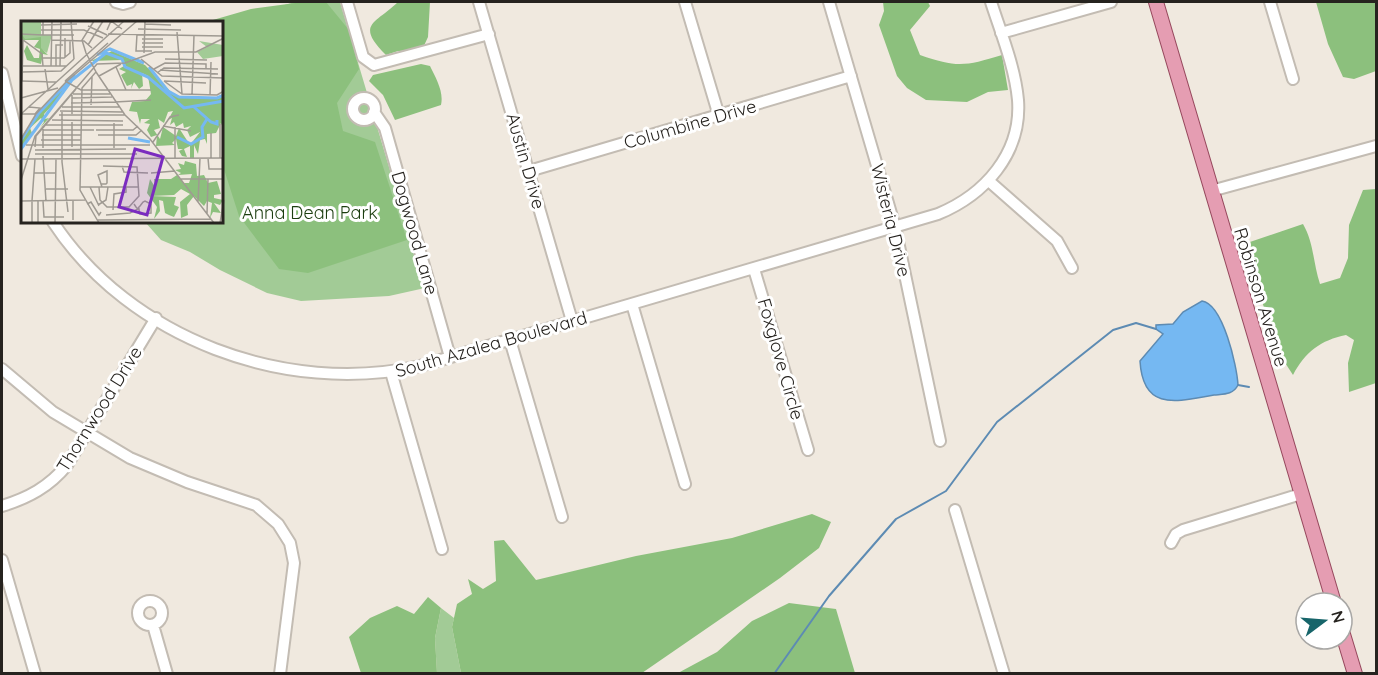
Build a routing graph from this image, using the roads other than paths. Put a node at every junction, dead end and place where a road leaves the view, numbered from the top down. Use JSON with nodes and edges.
{"nodes":[{"id":1,"x":116,"y":2,"type":"edge"},
{"id":2,"x":130,"y":2,"type":"edge"},
{"id":3,"x":347,"y":2,"type":"edge"},
{"id":4,"x":480,"y":2,"type":"edge"},
{"id":5,"x":685,"y":2,"type":"edge"},
{"id":6,"x":829,"y":2,"type":"edge"},
{"id":7,"x":992,"y":2,"type":"edge"},
{"id":8,"x":1111,"y":2,"type":"edge"},
{"id":9,"x":1155,"y":2,"type":"edge"},
{"id":10,"x":1270,"y":2,"type":"edge"},
{"id":11,"x":1001,"y":33,"type":"junction"},
{"id":12,"x":489,"y":34,"type":"junction"},
{"id":13,"x":2,"y":73,"type":"edge"},
{"id":14,"x":851,"y":76,"type":"junction"},
{"id":15,"x":1293,"y":79,"type":"dead end"},
{"id":16,"x":374,"y":112,"type":"dead end"},
{"id":17,"x":719,"y":116,"type":"junction"},
{"id":18,"x":1377,"y":147,"type":"edge"},
{"id":19,"x":21,"y":152,"type":"edge"},
{"id":20,"x":529,"y":171,"type":"junction"},
{"id":21,"x":990,"y":182,"type":"junction"},
{"id":22,"x":1211,"y":191,"type":"junction"},
{"id":23,"x":55,"y":224,"type":"edge"},
{"id":24,"x":895,"y":227,"type":"junction"},
{"id":25,"x":754,"y":268,"type":"junction"},
{"id":26,"x":1072,"y":268,"type":"dead end"},
{"id":27,"x":632,"y":304,"type":"junction"},
{"id":28,"x":156,"y":318,"type":"junction"},
{"id":29,"x":572,"y":321,"type":"junction"},
{"id":30,"x":510,"y":340,"type":"junction"},
{"id":31,"x":450,"y":357,"type":"junction"},
{"id":32,"x":2,"y":369,"type":"edge"},
{"id":33,"x":391,"y":372,"type":"junction"},
{"id":34,"x":87,"y":433,"type":"junction"},
{"id":35,"x":940,"y":441,"type":"dead end"},
{"id":36,"x":808,"y":450,"type":"dead end"},
{"id":37,"x":685,"y":484,"type":"dead end"},
{"id":38,"x":1301,"y":494,"type":"junction"},
{"id":39,"x":2,"y":506,"type":"edge"},
{"id":40,"x":955,"y":510,"type":"dead end"},
{"id":41,"x":562,"y":517,"type":"dead end"},
{"id":42,"x":1172,"y":543,"type":"dead end"},
{"id":43,"x":442,"y":549,"type":"dead end"},
{"id":44,"x":2,"y":560,"type":"edge"},
{"id":45,"x":1330,"y":591,"type":"edge"},
{"id":46,"x":153,"y":625,"type":"dead end"},
{"id":47,"x":1348,"y":651,"type":"edge"},
{"id":48,"x":35,"y":674,"type":"edge"},
{"id":49,"x":167,"y":674,"type":"edge"},
{"id":50,"x":280,"y":674,"type":"edge"},
{"id":51,"x":1004,"y":674,"type":"edge"},
{"id":52,"x":1354,"y":674,"type":"edge"}],
"edges":[{"from":1,"to":2,"type":"street"},
{"from":3,"to":12,"type":"street"},
{"from":4,"to":12,"type":"street","name":"Austin Drive"},
{"from":5,"to":17,"type":"street"},
{"from":6,"to":14,"type":"street","name":"Wisteria Drive"},
{"from":7,"to":11,"type":"street"},
{"from":8,"to":11,"type":"street"},
{"from":9,"to":22,"type":"main road","name":"Robinson Avenue"},
{"from":10,"to":15,"type":"street"},
{"from":11,"to":21,"type":"street"},
{"from":12,"to":20,"type":"street","name":"Austin Drive"},
{"from":13,"to":19,"type":"street"},
{"from":14,"to":17,"type":"street","name":"Columbine Drive"},
{"from":14,"to":24,"type":"street","name":"Wisteria Drive"},
{"from":16,"to":31,"type":"street","name":"Dogwood Lane"},
{"from":17,"to":20,"type":"street","name":"Columbine Drive"},
{"from":18,"to":22,"type":"street"},
{"from":20,"to":29,"type":"street","name":"Austin Drive"},
{"from":21,"to":24,"type":"street","name":"South Azalea Boulevard"},
{"from":21,"to":26,"type":"street"},
{"from":22,"to":38,"type":"main road","name":"Robinson Avenue"},
{"from":23,"to":28,"type":"street","name":"South Azalea Boulevard"},
{"from":24,"to":25,"type":"street","name":"South Azalea Boulevard"},
{"from":24,"to":35,"type":"street","name":"Wisteria Drive"},
{"from":25,"to":27,"type":"street","name":"South Azalea Boulevard"},
{"from":25,"to":36,"type":"street","name":"Foxglove Circle"},
{"from":27,"to":29,"type":"street","name":"South Azalea Boulevard"},
{"from":27,"to":37,"type":"street"},
{"from":28,"to":33,"type":"street","name":"South Azalea Boulevard"},
{"from":28,"to":34,"type":"street","name":"Thornwood Drive"},
{"from":29,"to":30,"type":"street","name":"South Azalea Boulevard"},
{"from":30,"to":31,"type":"street","name":"South Azalea Boulevard"},
{"from":30,"to":41,"type":"street"},
{"from":31,"to":33,"type":"street","name":"South Azalea Boulevard"},
{"from":32,"to":34,"type":"street"},
{"from":33,"to":43,"type":"street"},
{"from":34,"to":39,"type":"street","name":"Thornwood Drive"},
{"from":34,"to":50,"type":"street"},
{"from":38,"to":42,"type":"street"},
{"from":38,"to":45,"type":"main road","name":"Robinson Avenue"},
{"from":40,"to":51,"type":"street"},
{"from":44,"to":48,"type":"street"},
{"from":46,"to":49,"type":"street"},
{"from":47,"to":52,"type":"main road"}]}
